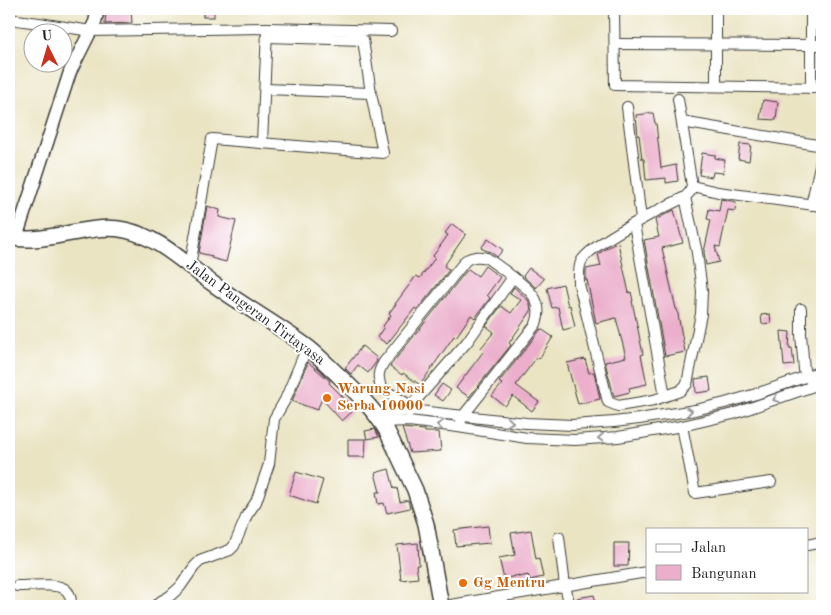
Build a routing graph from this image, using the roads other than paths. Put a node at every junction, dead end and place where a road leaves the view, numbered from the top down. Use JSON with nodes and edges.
{"nodes":[{"id":1,"x":98,"y":9,"type":"edge"},
{"id":2,"x":614,"y":9,"type":"edge"},
{"id":3,"x":716,"y":9,"type":"edge"},
{"id":4,"x":811,"y":9,"type":"edge"},
{"id":5,"x":9,"y":19,"type":"edge"},
{"id":6,"x":91,"y":31,"type":"junction"},
{"id":7,"x":391,"y":31,"type":"dead end"},
{"id":8,"x":267,"y":32,"type":"junction"},
{"id":9,"x":615,"y":44,"type":"junction"},
{"id":10,"x":716,"y":45,"type":"junction"},
{"id":11,"x":811,"y":45,"type":"junction"},
{"id":12,"x":822,"y":45,"type":"edge"},
{"id":13,"x":716,"y":86,"type":"junction"},
{"id":14,"x":811,"y":88,"type":"junction"},
{"id":15,"x":822,"y":88,"type":"edge"},
{"id":16,"x":265,"y":89,"type":"junction"},
{"id":17,"x":371,"y":93,"type":"junction"},
{"id":18,"x":678,"y":99,"type":"dead end"},
{"id":19,"x":627,"y":107,"type":"dead end"},
{"id":20,"x":682,"y":122,"type":"junction"},
{"id":21,"x":262,"y":143,"type":"junction"},
{"id":22,"x":822,"y":152,"type":"edge"},
{"id":23,"x":822,"y":157,"type":"edge"},
{"id":24,"x":692,"y":186,"type":"junction"},
{"id":25,"x":685,"y":197,"type":"junction"},
{"id":26,"x":811,"y":205,"type":"junction"},
{"id":27,"x":822,"y":206,"type":"edge"},
{"id":28,"x":637,"y":222,"type":"junction"},
{"id":29,"x":12,"y":238,"type":"edge"},
{"id":30,"x":190,"y":266,"type":"junction"},
{"id":31,"x":513,"y":277,"type":"junction"},
{"id":32,"x":801,"y":308,"type":"dead end"},
{"id":33,"x":307,"y":347,"type":"junction"},
{"id":34,"x":822,"y":371,"type":"edge"},
{"id":35,"x":807,"y":376,"type":"junction"},
{"id":36,"x":818,"y":384,"type":"edge"},
{"id":37,"x":665,"y":396,"type":"junction"},
{"id":38,"x":654,"y":400,"type":"junction"},
{"id":39,"x":410,"y":412,"type":"junction"},
{"id":40,"x":462,"y":416,"type":"junction"},
{"id":41,"x":657,"y":416,"type":"junction"},
{"id":42,"x":379,"y":418,"type":"junction"},
{"id":43,"x":629,"y":420,"type":"junction"},
{"id":44,"x":534,"y":424,"type":"junction"},
{"id":45,"x":682,"y":426,"type":"junction"},
{"id":46,"x":458,"y":427,"type":"junction"},
{"id":47,"x":660,"y":430,"type":"junction"},
{"id":48,"x":631,"y":436,"type":"junction"},
{"id":49,"x":534,"y":438,"type":"junction"},
{"id":50,"x":771,"y":482,"type":"dead end"},
{"id":51,"x":559,"y":537,"type":"dead end"},
{"id":52,"x":822,"y":542,"type":"edge"},
{"id":53,"x":808,"y":544,"type":"edge"},
{"id":54,"x":646,"y":572,"type":"edge"},
{"id":55,"x":17,"y":586,"type":"dead end"},
{"id":56,"x":565,"y":586,"type":"junction"},
{"id":57,"x":71,"y":606,"type":"edge"},
{"id":58,"x":156,"y":606,"type":"edge"},
{"id":59,"x":443,"y":606,"type":"edge"},
{"id":60,"x":570,"y":606,"type":"edge"}],
"edges":[{"from":1,"to":6,"type":"street"},
{"from":2,"to":9,"type":"street"},
{"from":3,"to":10,"type":"street"},
{"from":4,"to":11,"type":"street"},
{"from":5,"to":6,"type":"street"},
{"from":6,"to":8,"type":"street"},
{"from":6,"to":29,"type":"street"},
{"from":7,"to":8,"type":"street"},
{"from":8,"to":16,"type":"street"},
{"from":8,"to":17,"type":"street"},
{"from":9,"to":10,"type":"street"},
{"from":9,"to":13,"type":"street"},
{"from":10,"to":11,"type":"street"},
{"from":10,"to":13,"type":"street"},
{"from":11,"to":12,"type":"street"},
{"from":11,"to":14,"type":"street"},
{"from":13,"to":14,"type":"street"},
{"from":14,"to":15,"type":"street"},
{"from":16,"to":17,"type":"street"},
{"from":16,"to":21,"type":"street"},
{"from":17,"to":21,"type":"street"},
{"from":18,"to":20,"type":"street"},
{"from":19,"to":28,"type":"street"},
{"from":20,"to":22,"type":"street"},
{"from":20,"to":24,"type":"street"},
{"from":21,"to":30,"type":"street"},
{"from":23,"to":26,"type":"street"},
{"from":24,"to":25,"type":"street"},
{"from":24,"to":26,"type":"street"},
{"from":25,"to":28,"type":"street"},
{"from":25,"to":37,"type":"street"},
{"from":26,"to":27,"type":"street"},
{"from":28,"to":37,"type":"street"},
{"from":28,"to":38,"type":"street"},
{"from":29,"to":30,"type":"main road","name":"Jalan Pangeran Tirtayasa"},
{"from":30,"to":33,"type":"main road","name":"Jalan Pangeran Tirtayasa"},
{"from":31,"to":39,"type":"street"},
{"from":31,"to":39,"type":"street"},
{"from":31,"to":40,"type":"street"},
{"from":32,"to":35,"type":"street"},
{"from":33,"to":42,"type":"main road","name":"Jalan Pangeran Tirtayasa"},
{"from":33,"to":58,"type":"street"},
{"from":34,"to":35,"type":"street"},
{"from":35,"to":36,"type":"street"},
{"from":41,"to":35,"type":"street","one_way":true},
{"from":36,"to":45,"type":"street","one_way":true},
{"from":37,"to":38,"type":"street"},
{"from":38,"to":41,"type":"street"},
{"from":39,"to":40,"type":"street"},
{"from":39,"to":42,"type":"street"},
{"from":46,"to":39,"type":"street","one_way":true},
{"from":40,"to":44,"type":"street","one_way":true},
{"from":40,"to":46,"type":"street"},
{"from":41,"to":43,"type":"street"},
{"from":41,"to":47,"type":"street"},
{"from":42,"to":59,"type":"main road","name":"Jalan Pangeran Tirtayasa"},
{"from":43,"to":44,"type":"street"},
{"from":43,"to":48,"type":"street"},
{"from":44,"to":49,"type":"street"},
{"from":45,"to":47,"type":"street"},
{"from":45,"to":50,"type":"street"},
{"from":46,"to":49,"type":"street"},
{"from":47,"to":48,"type":"street"},
{"from":48,"to":49,"type":"street","one_way":true},
{"from":51,"to":56,"type":"street"},
{"from":52,"to":53,"type":"street"},
{"from":54,"to":56,"type":"street"},
{"from":55,"to":57,"type":"street"},
{"from":56,"to":59,"type":"street"},
{"from":56,"to":60,"type":"street"}]}
